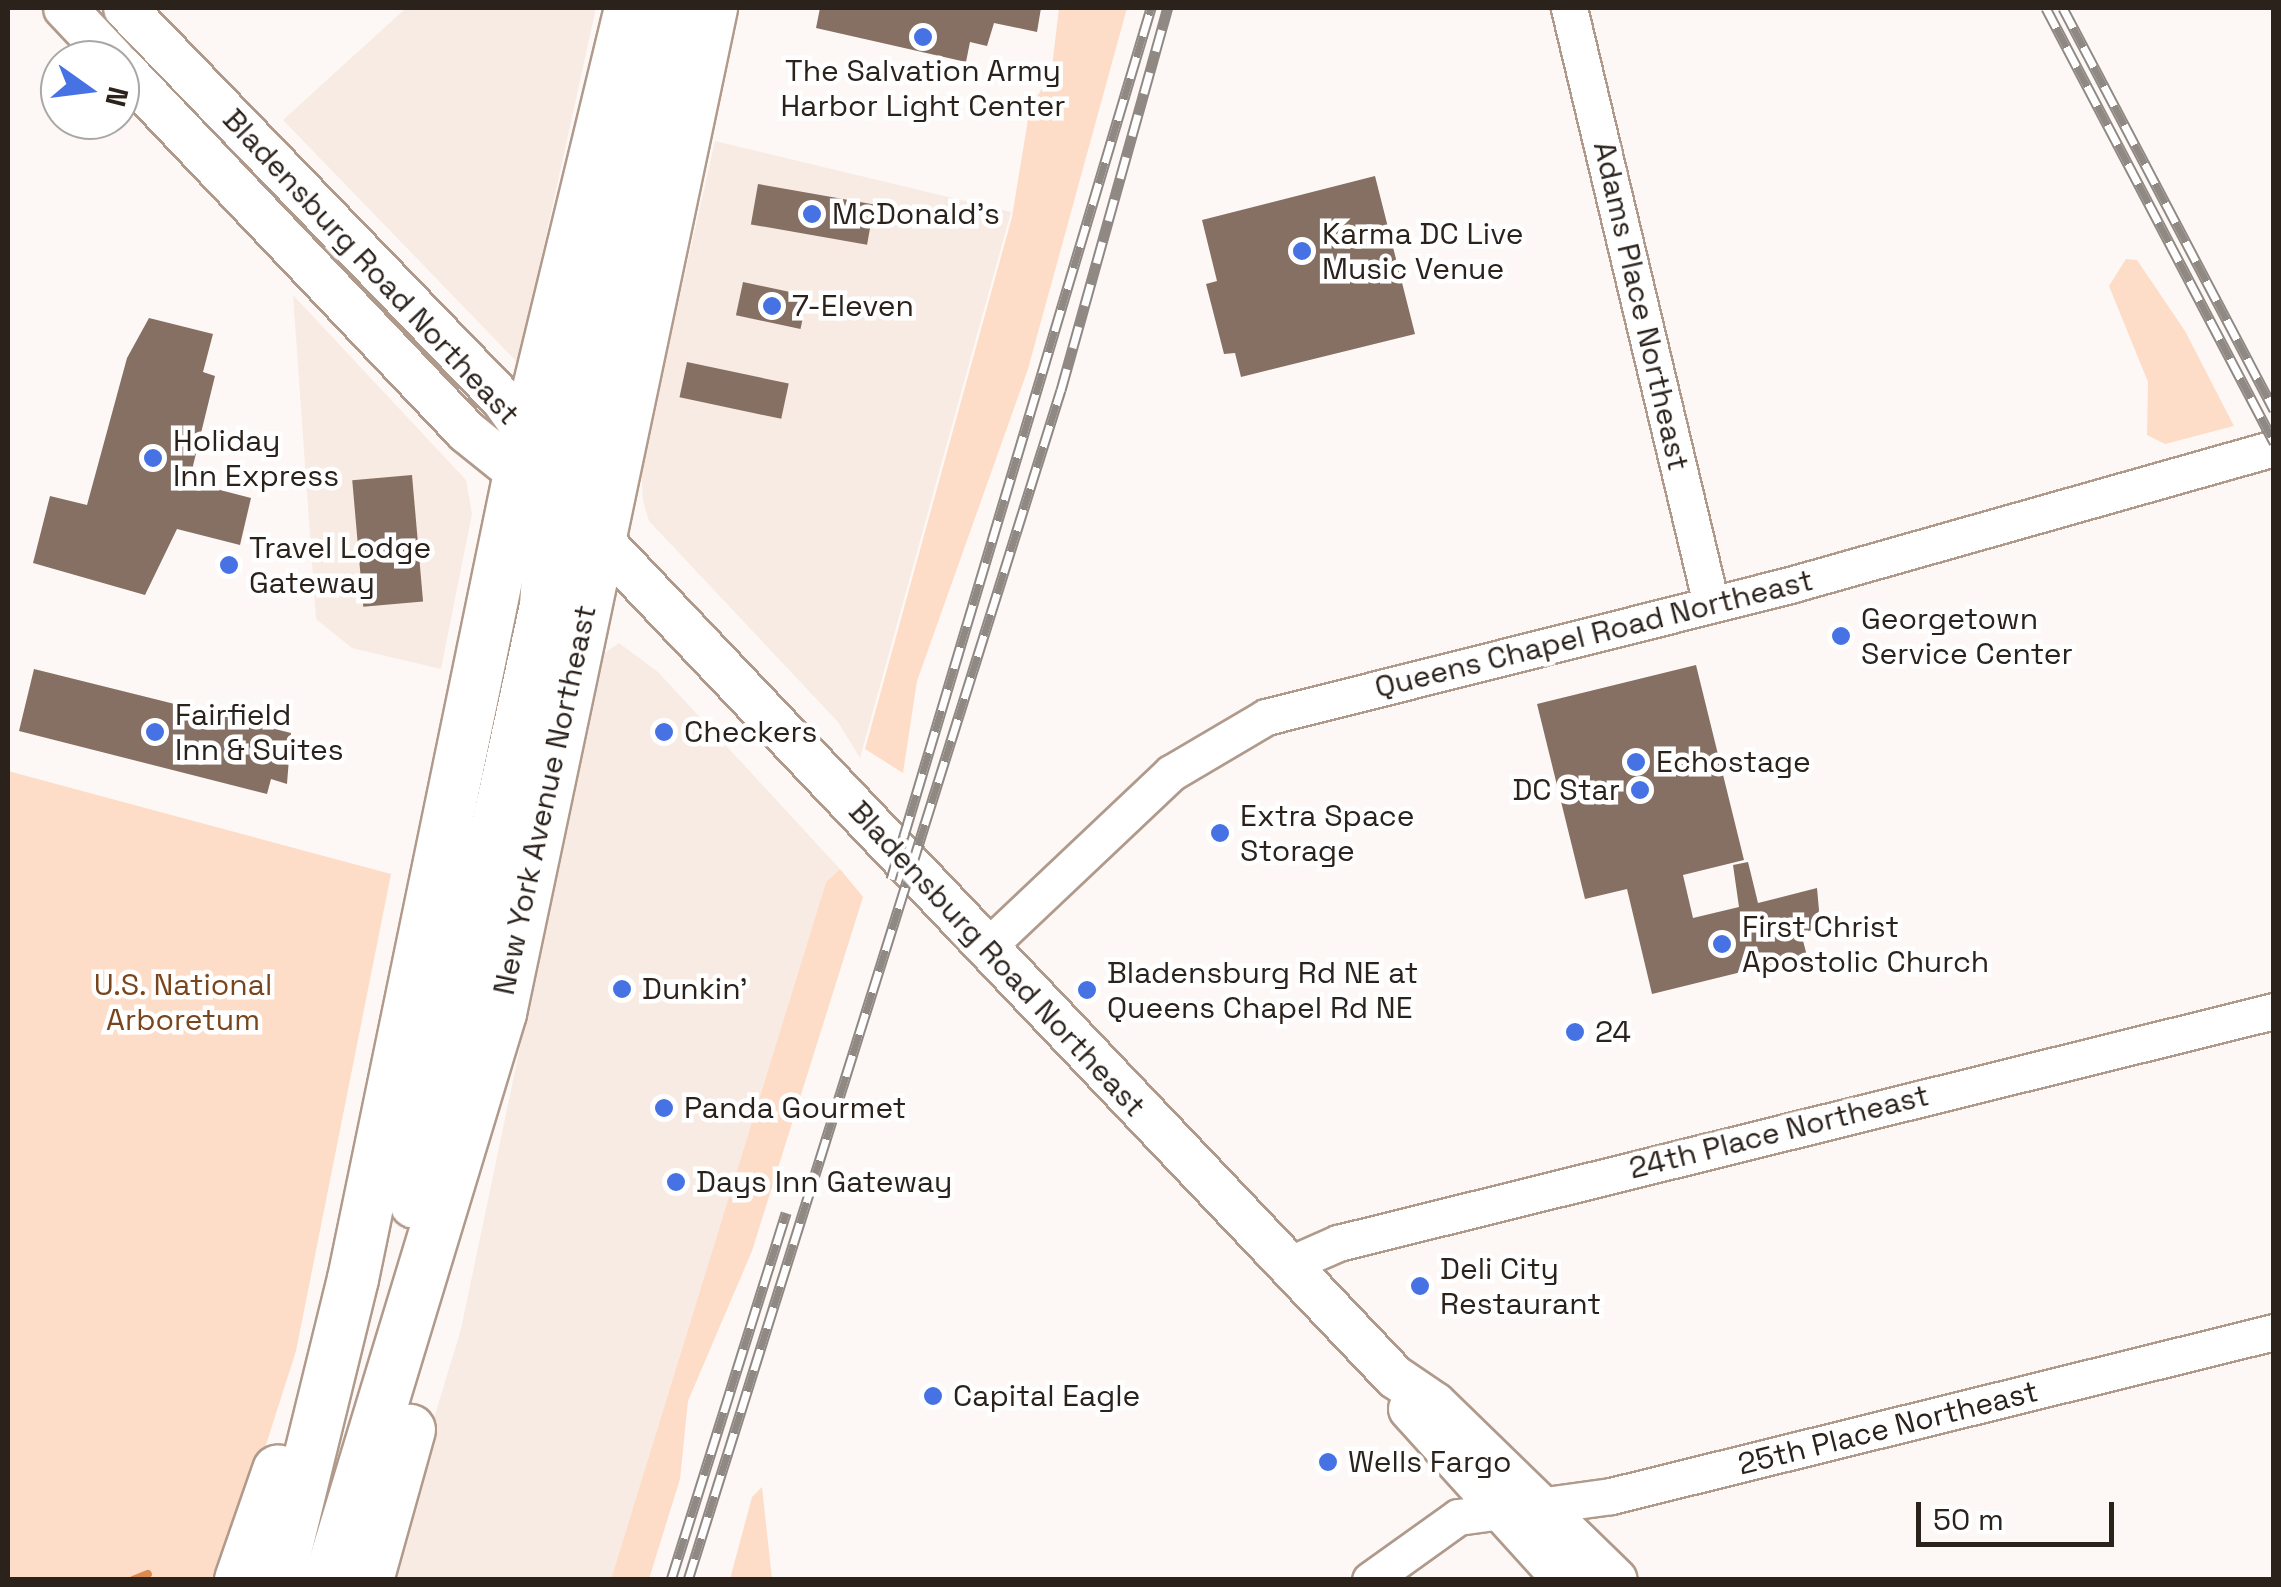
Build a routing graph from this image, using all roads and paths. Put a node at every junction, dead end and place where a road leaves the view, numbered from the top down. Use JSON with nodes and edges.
{"nodes":[{"id":1,"x":65,"y":8,"type":"edge"},
{"id":2,"x":125,"y":8,"type":"edge"},
{"id":3,"x":630,"y":8,"type":"edge"},
{"id":4,"x":662,"y":8,"type":"edge"},
{"id":5,"x":712,"y":8,"type":"edge"},
{"id":6,"x":1568,"y":8,"type":"edge"},
{"id":7,"x":95,"y":40,"type":"edge"},
{"id":8,"x":140,"y":87,"type":"edge"},
{"id":9,"x":598,"y":296,"type":"junction"},
{"id":10,"x":648,"y":309,"type":"junction"},
{"id":11,"x":2274,"y":448,"type":"edge"},
{"id":12,"x":540,"y":474,"type":"junction"},
{"id":13,"x":600,"y":539,"type":"junction"},
{"id":14,"x":1712,"y":604,"type":"junction"},
{"id":15,"x":440,"y":857,"type":"junction"},
{"id":16,"x":483,"y":904,"type":"junction"},
{"id":17,"x":986,"y":948,"type":"junction"},
{"id":18,"x":2274,"y":1011,"type":"edge"},
{"id":19,"x":1288,"y":1265,"type":"junction"},
{"id":20,"x":352,"y":1278,"type":"junction"},
{"id":21,"x":2274,"y":1332,"type":"edge"},
{"id":22,"x":1394,"y":1378,"type":"junction"},
{"id":23,"x":1545,"y":1508,"type":"junction"},
{"id":24,"x":1501,"y":1512,"type":"junction"},
{"id":25,"x":346,"y":1566,"type":"edge"},
{"id":26,"x":240,"y":1580,"type":"edge"},
{"id":27,"x":279,"y":1580,"type":"edge"},
{"id":28,"x":1370,"y":1580,"type":"edge"},
{"id":29,"x":1565,"y":1580,"type":"edge"},
{"id":30,"x":1616,"y":1580,"type":"edge"}],
"edges":[{"from":1,"to":7,"type":"main road"},
{"from":2,"to":12,"type":"main road","name":"Bladensburg Road Northeast"},
{"from":3,"to":12,"type":"highway"},
{"from":4,"to":9,"type":"highway"},
{"from":5,"to":10,"type":"highway","name":"New York Avenue Northeast"},
{"from":6,"to":14,"type":"street","name":"Adams Place Northeast"},
{"from":8,"to":12,"type":"main road","name":"Bladensburg Road Northeast"},
{"from":9,"to":10,"type":"highway"},
{"from":9,"to":12,"type":"highway"},
{"from":10,"to":13,"type":"highway","name":"New York Avenue Northeast"},
{"from":11,"to":14,"type":"street","name":"Queens Chapel Road Northeast"},
{"from":12,"to":13,"type":"main road","name":"Bladensburg Road Northeast"},
{"from":12,"to":15,"type":"highway"},
{"from":12,"to":16,"type":"highway"},
{"from":13,"to":17,"type":"main road","name":"Bladensburg Road Northeast"},
{"from":13,"to":25,"type":"highway","name":"New York Avenue Northeast"},
{"from":14,"to":17,"type":"street","name":"Queens Chapel Road Northeast"},
{"from":15,"to":16,"type":"highway"},
{"from":15,"to":20,"type":"highway"},
{"from":16,"to":25,"type":"highway"},
{"from":17,"to":19,"type":"main road","name":"Bladensburg Road Northeast"},
{"from":18,"to":19,"type":"street","name":"24th Place Northeast"},
{"from":19,"to":22,"type":"main road","name":"Bladensburg Road Northeast"},
{"from":20,"to":26,"type":"highway"},
{"from":20,"to":27,"type":"highway"},
{"from":21,"to":23,"type":"street","name":"25th Place Northeast"},
{"from":22,"to":23,"type":"main road","name":"Bladensburg Road Northeast"},
{"from":22,"to":24,"type":"main road","name":"Bladensburg Road Northeast"},
{"from":23,"to":24,"type":"street","name":"25th Place Northeast"},
{"from":23,"to":30,"type":"main road","name":"Bladensburg Road Northeast"},
{"from":24,"to":28,"type":"street","name":"25th Place Northeast"},
{"from":24,"to":29,"type":"main road","name":"Bladensburg Road Northeast"}]}
